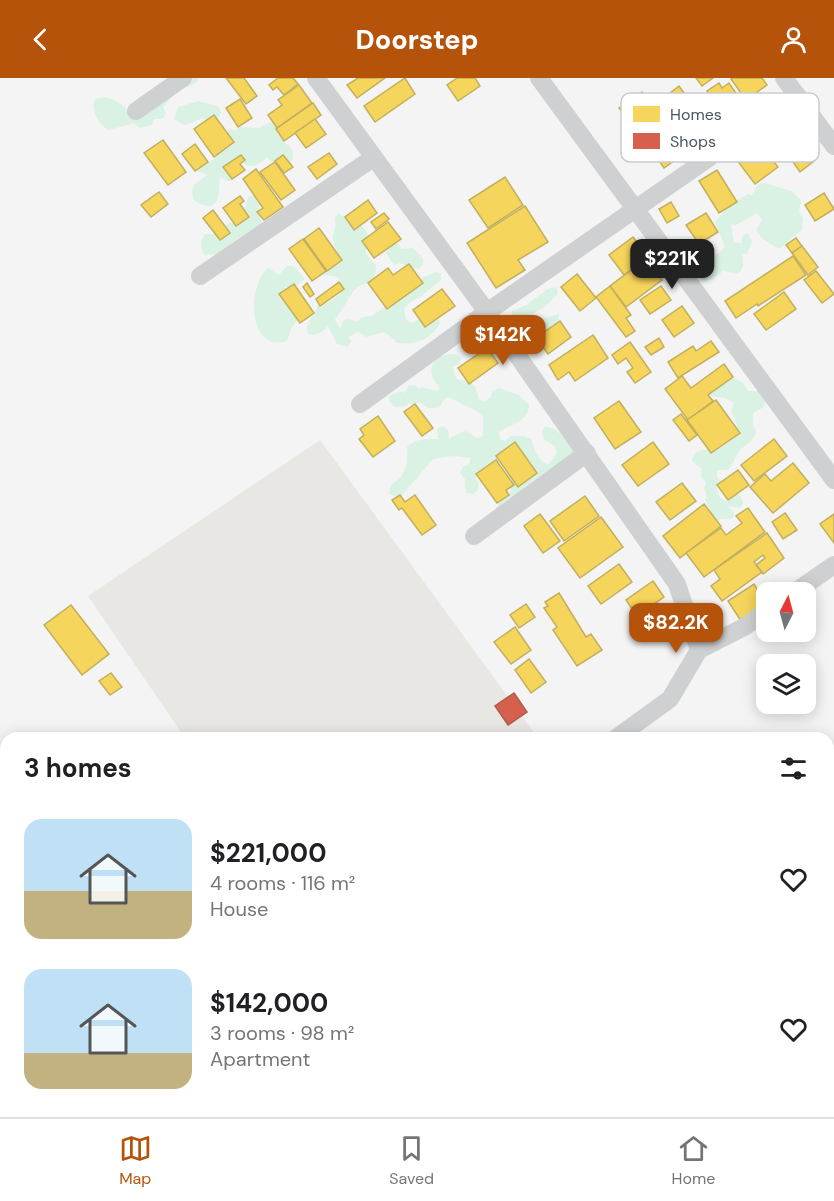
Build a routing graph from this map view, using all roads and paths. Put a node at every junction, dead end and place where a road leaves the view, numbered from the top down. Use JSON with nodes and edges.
{"nodes":[{"id":1,"x":183,"y":78,"type":"edge"},
{"id":2,"x":316,"y":78,"type":"edge"},
{"id":3,"x":539,"y":78,"type":"edge"},
{"id":4,"x":784,"y":78,"type":"edge"},
{"id":5,"x":796,"y":93,"type":"edge"},
{"id":6,"x":136,"y":111,"type":"dead end"},
{"id":7,"x":819,"y":125,"type":"edge"},
{"id":8,"x":834,"y":146,"type":"edge"},
{"id":9,"x":373,"y":158,"type":"junction"},
{"id":10,"x":701,"y":162,"type":"edge"},
{"id":11,"x":634,"y":208,"type":"junction"},
{"id":12,"x":200,"y":276,"type":"dead end"},
{"id":13,"x":487,"y":312,"type":"junction"},
{"id":14,"x":360,"y":404,"type":"dead end"},
{"id":15,"x":587,"y":453,"type":"junction"},
{"id":16,"x":834,"y":480,"type":"edge"},
{"id":17,"x":474,"y":536,"type":"dead end"},
{"id":18,"x":834,"y":565,"type":"edge"},
{"id":19,"x":809,"y":582,"type":"edge"},
{"id":20,"x":756,"y":619,"type":"edge"},
{"id":21,"x":699,"y":650,"type":"junction"},
{"id":22,"x":624,"y":732,"type":"edge"}],
"edges":[{"from":1,"to":6,"type":"street"},
{"from":2,"to":9,"type":"street"},
{"from":3,"to":11,"type":"street"},
{"from":4,"to":5,"type":"street"},
{"from":7,"to":8,"type":"street"},
{"from":9,"to":12,"type":"street"},
{"from":9,"to":13,"type":"street"},
{"from":10,"to":11,"type":"street"},
{"from":11,"to":13,"type":"street"},
{"from":11,"to":16,"type":"street"},
{"from":13,"to":14,"type":"street"},
{"from":13,"to":15,"type":"street"},
{"from":15,"to":17,"type":"street"},
{"from":15,"to":21,"type":"street"},
{"from":18,"to":19,"type":"street"},
{"from":20,"to":21,"type":"street"},
{"from":21,"to":22,"type":"street"}]}
